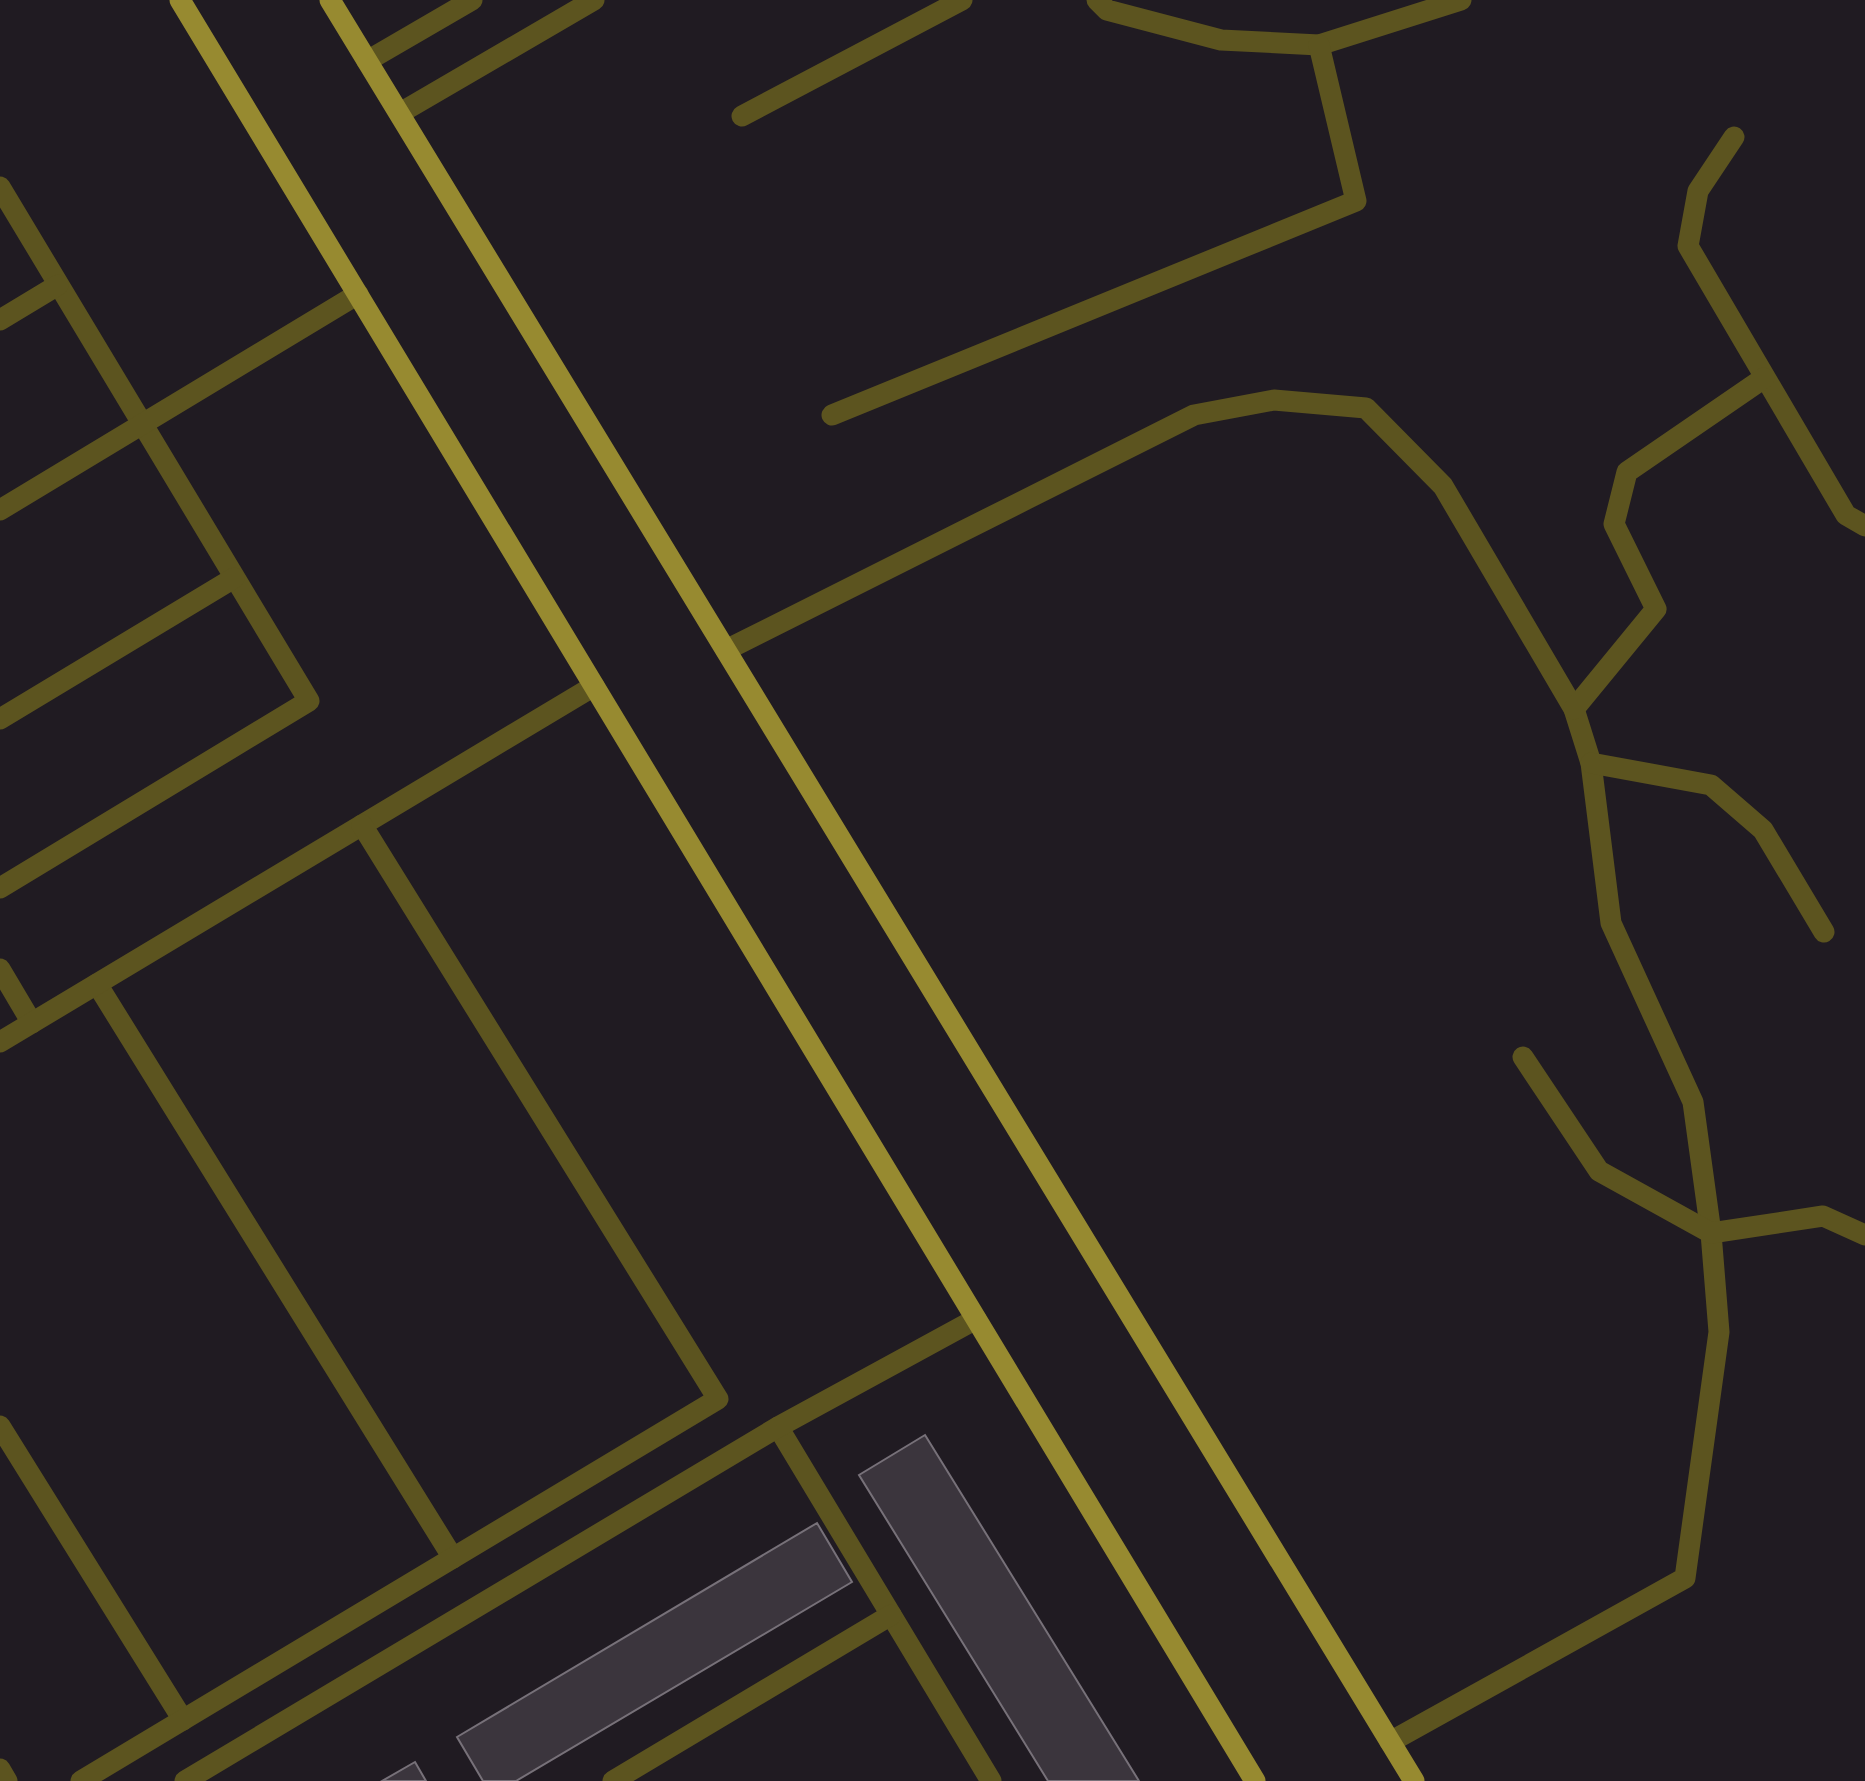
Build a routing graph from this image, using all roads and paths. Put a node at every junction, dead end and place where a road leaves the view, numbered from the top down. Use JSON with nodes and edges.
{"nodes":[{"id":1,"x":180,"y":0,"type":"edge"},
{"id":2,"x":330,"y":0,"type":"edge"},
{"id":3,"x":472,"y":0,"type":"edge"},
{"id":4,"x":593,"y":0,"type":"edge"},
{"id":5,"x":962,"y":0,"type":"edge"},
{"id":6,"x":1097,"y":0,"type":"edge"},
{"id":7,"x":1461,"y":0,"type":"edge"},
{"id":8,"x":1319,"y":45,"type":"junction"},
{"id":9,"x":368,"y":61,"type":"junction"},
{"id":10,"x":400,"y":113,"type":"junction"},
{"id":11,"x":742,"y":116,"type":"dead end"},
{"id":12,"x":1734,"y":136,"type":"dead end"},
{"id":13,"x":0,"y":187,"type":"edge"},
{"id":14,"x":58,"y":285,"type":"junction"},
{"id":15,"x":358,"y":294,"type":"junction"},
{"id":16,"x":0,"y":320,"type":"edge"},
{"id":17,"x":1764,"y":378,"type":"junction"},
{"id":18,"x":832,"y":415,"type":"dead end"},
{"id":19,"x":143,"y":423,"type":"junction"},
{"id":20,"x":0,"y":510,"type":"edge"},
{"id":21,"x":1865,"y":526,"type":"edge"},
{"id":22,"x":234,"y":578,"type":"junction"},
{"id":23,"x":726,"y":650,"type":"junction"},
{"id":24,"x":594,"y":686,"type":"junction"},
{"id":25,"x":1574,"y":709,"type":"junction"},
{"id":26,"x":0,"y":719,"type":"edge"},
{"id":27,"x":1591,"y":763,"type":"junction"},
{"id":28,"x":362,"y":825,"type":"junction"},
{"id":29,"x":0,"y":888,"type":"edge"},
{"id":30,"x":1824,"y":933,"type":"dead end"},
{"id":31,"x":0,"y":970,"type":"edge"},
{"id":32,"x":97,"y":984,"type":"junction"},
{"id":33,"x":32,"y":1023,"type":"junction"},
{"id":34,"x":0,"y":1042,"type":"edge"},
{"id":35,"x":1523,"y":1057,"type":"dead end"},
{"id":36,"x":1711,"y":1233,"type":"junction"},
{"id":37,"x":1865,"y":1235,"type":"edge"},
{"id":38,"x":976,"y":1319,"type":"junction"},
{"id":39,"x":0,"y":1426,"type":"edge"},
{"id":40,"x":778,"y":1427,"type":"junction"},
{"id":41,"x":453,"y":1558,"type":"junction"},
{"id":42,"x":891,"y":1615,"type":"junction"},
{"id":43,"x":183,"y":1720,"type":"junction"},
{"id":44,"x":1390,"y":1742,"type":"junction"},
{"id":45,"x":0,"y":1769,"type":"edge"},
{"id":46,"x":7,"y":1781,"type":"edge"},
{"id":47,"x":81,"y":1781,"type":"edge"},
{"id":48,"x":185,"y":1781,"type":"edge"},
{"id":49,"x":613,"y":1781,"type":"edge"},
{"id":50,"x":991,"y":1781,"type":"edge"},
{"id":51,"x":1255,"y":1781,"type":"edge"},
{"id":52,"x":1414,"y":1781,"type":"edge"}],
"edges":[{"from":1,"to":15,"type":"main road"},
{"from":2,"to":9,"type":"main road"},
{"from":3,"to":9,"type":"street"},
{"from":4,"to":10,"type":"street"},
{"from":5,"to":11,"type":"street"},
{"from":6,"to":8,"type":"street"},
{"from":7,"to":8,"type":"street"},
{"from":8,"to":18,"type":"street"},
{"from":9,"to":10,"type":"main road"},
{"from":10,"to":23,"type":"main road"},
{"from":12,"to":17,"type":"street"},
{"from":13,"to":14,"type":"street"},
{"from":14,"to":16,"type":"street"},
{"from":14,"to":19,"type":"street"},
{"from":15,"to":19,"type":"street"},
{"from":15,"to":24,"type":"main road"},
{"from":17,"to":21,"type":"street"},
{"from":17,"to":25,"type":"street"},
{"from":19,"to":20,"type":"street"},
{"from":19,"to":22,"type":"street"},
{"from":22,"to":26,"type":"street"},
{"from":22,"to":29,"type":"street"},
{"from":23,"to":25,"type":"street"},
{"from":23,"to":44,"type":"main road"},
{"from":24,"to":28,"type":"street"},
{"from":24,"to":38,"type":"main road"},
{"from":25,"to":27,"type":"street"},
{"from":27,"to":30,"type":"street"},
{"from":27,"to":36,"type":"street"},
{"from":28,"to":32,"type":"street"},
{"from":28,"to":41,"type":"street"},
{"from":31,"to":33,"type":"street"},
{"from":32,"to":33,"type":"street"},
{"from":32,"to":41,"type":"street"},
{"from":33,"to":34,"type":"street"},
{"from":35,"to":36,"type":"street"},
{"from":36,"to":37,"type":"street"},
{"from":36,"to":44,"type":"street"},
{"from":38,"to":40,"type":"street"},
{"from":38,"to":51,"type":"main road"},
{"from":39,"to":43,"type":"street"},
{"from":40,"to":42,"type":"street"},
{"from":40,"to":48,"type":"street"},
{"from":41,"to":43,"type":"street"},
{"from":42,"to":49,"type":"street"},
{"from":42,"to":50,"type":"street"},
{"from":43,"to":47,"type":"street"},
{"from":44,"to":52,"type":"main road"},
{"from":45,"to":46,"type":"street"}]}
